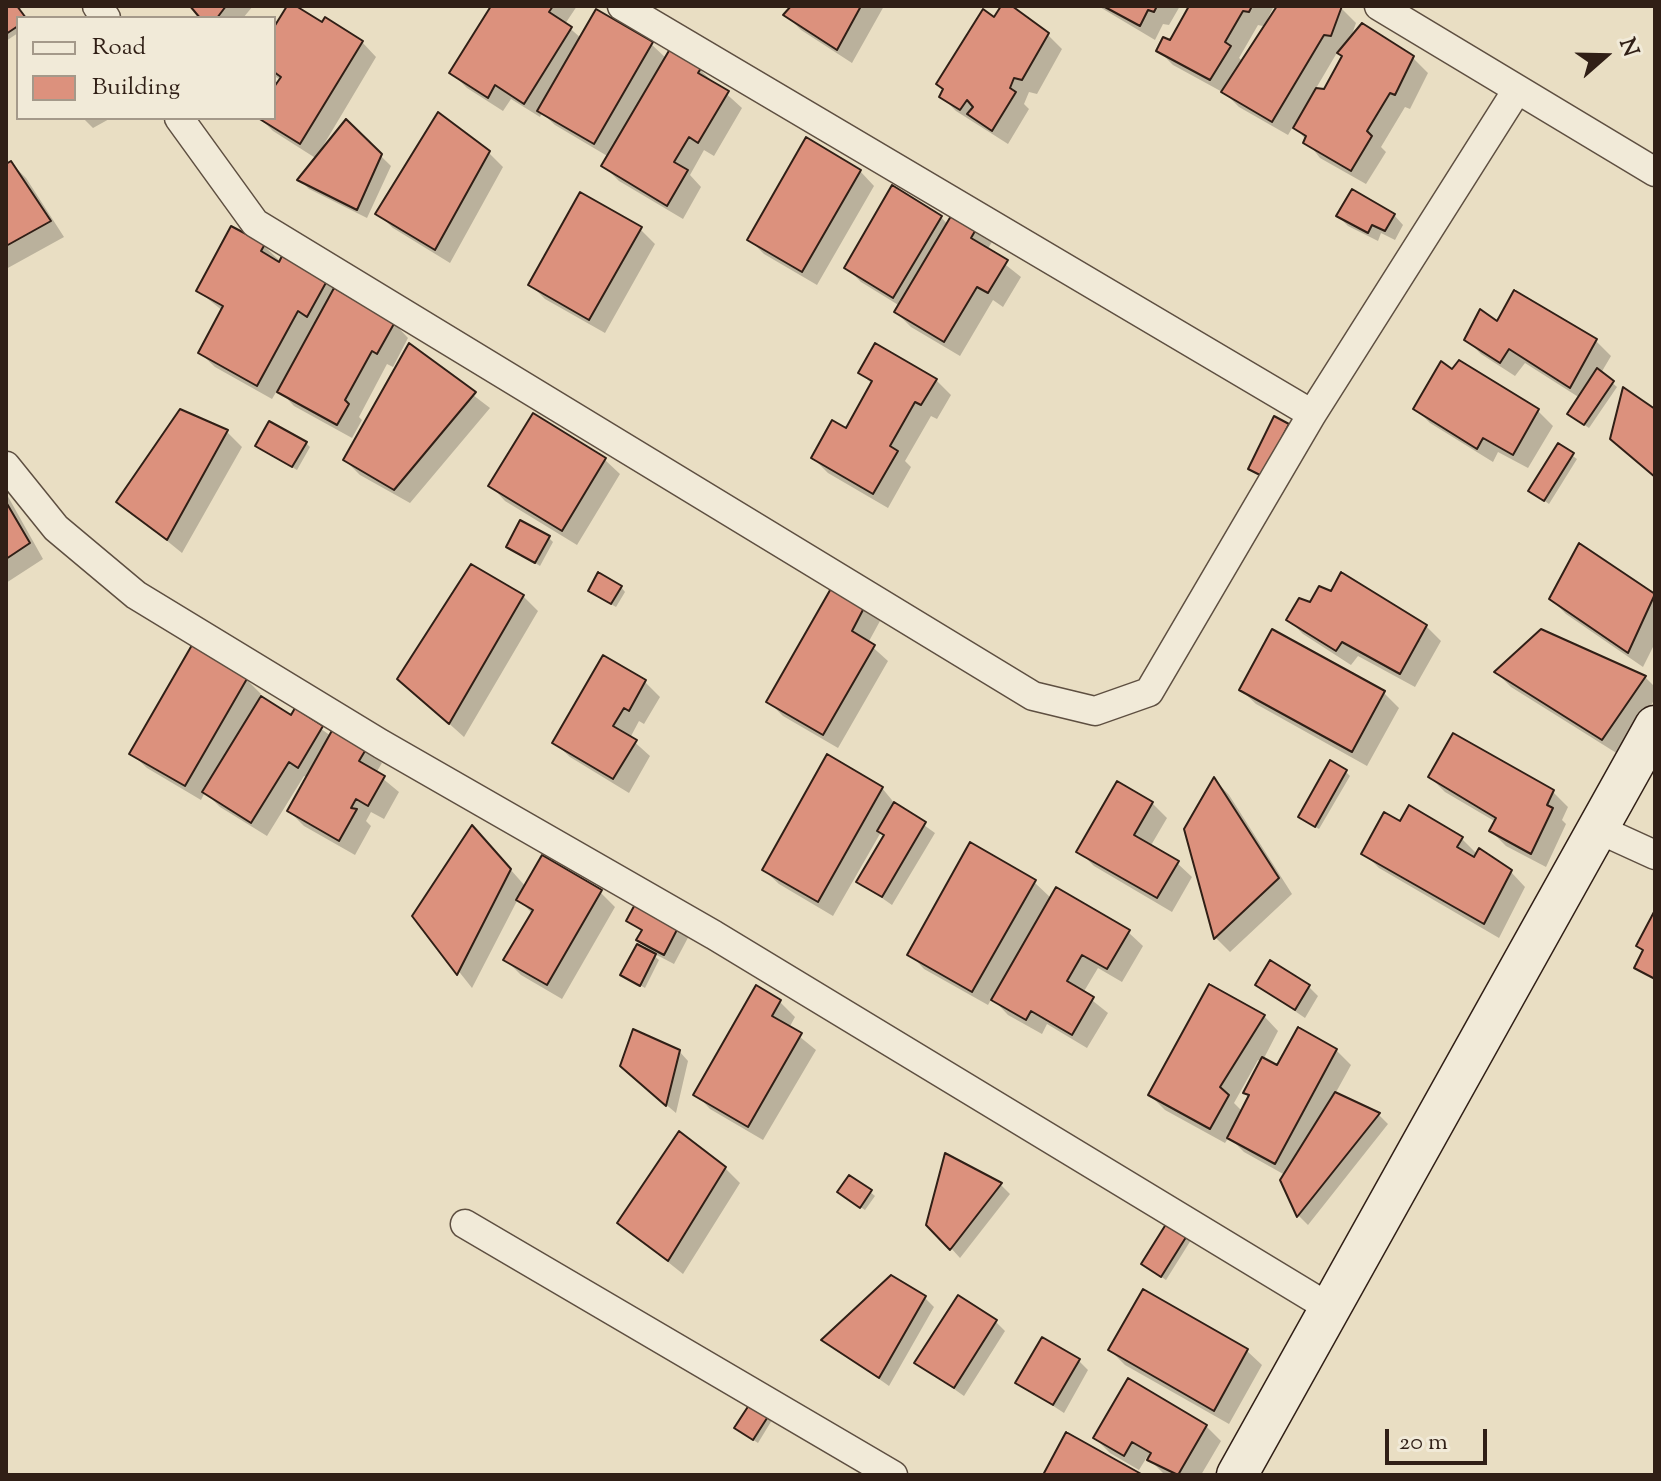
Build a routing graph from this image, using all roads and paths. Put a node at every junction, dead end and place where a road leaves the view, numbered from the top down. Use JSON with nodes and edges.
{"nodes":[{"id":1,"x":622,"y":6,"type":"edge"},
{"id":2,"x":1379,"y":6,"type":"edge"},
{"id":3,"x":1517,"y":90,"type":"junction"},
{"id":4,"x":180,"y":120,"type":"edge"},
{"id":5,"x":1655,"y":172,"type":"edge"},
{"id":6,"x":1312,"y":414,"type":"junction"},
{"id":7,"x":6,"y":466,"type":"edge"},
{"id":8,"x":1655,"y":726,"type":"edge"},
{"id":9,"x":1598,"y":829,"type":"junction"},
{"id":10,"x":1655,"y":855,"type":"edge"},
{"id":11,"x":465,"y":1224,"type":"dead end"},
{"id":12,"x":1328,"y":1307,"type":"junction"},
{"id":13,"x":893,"y":1475,"type":"edge"},
{"id":14,"x":1237,"y":1475,"type":"edge"}],
"edges":[{"from":1,"to":6,"type":"street"},
{"from":2,"to":3,"type":"street"},
{"from":3,"to":5,"type":"street"},
{"from":3,"to":6,"type":"street"},
{"from":4,"to":6,"type":"street"},
{"from":7,"to":12,"type":"street"},
{"from":8,"to":9,"type":"street"},
{"from":9,"to":10,"type":"street"},
{"from":9,"to":12,"type":"street"},
{"from":11,"to":13,"type":"street"},
{"from":12,"to":14,"type":"street"}]}
